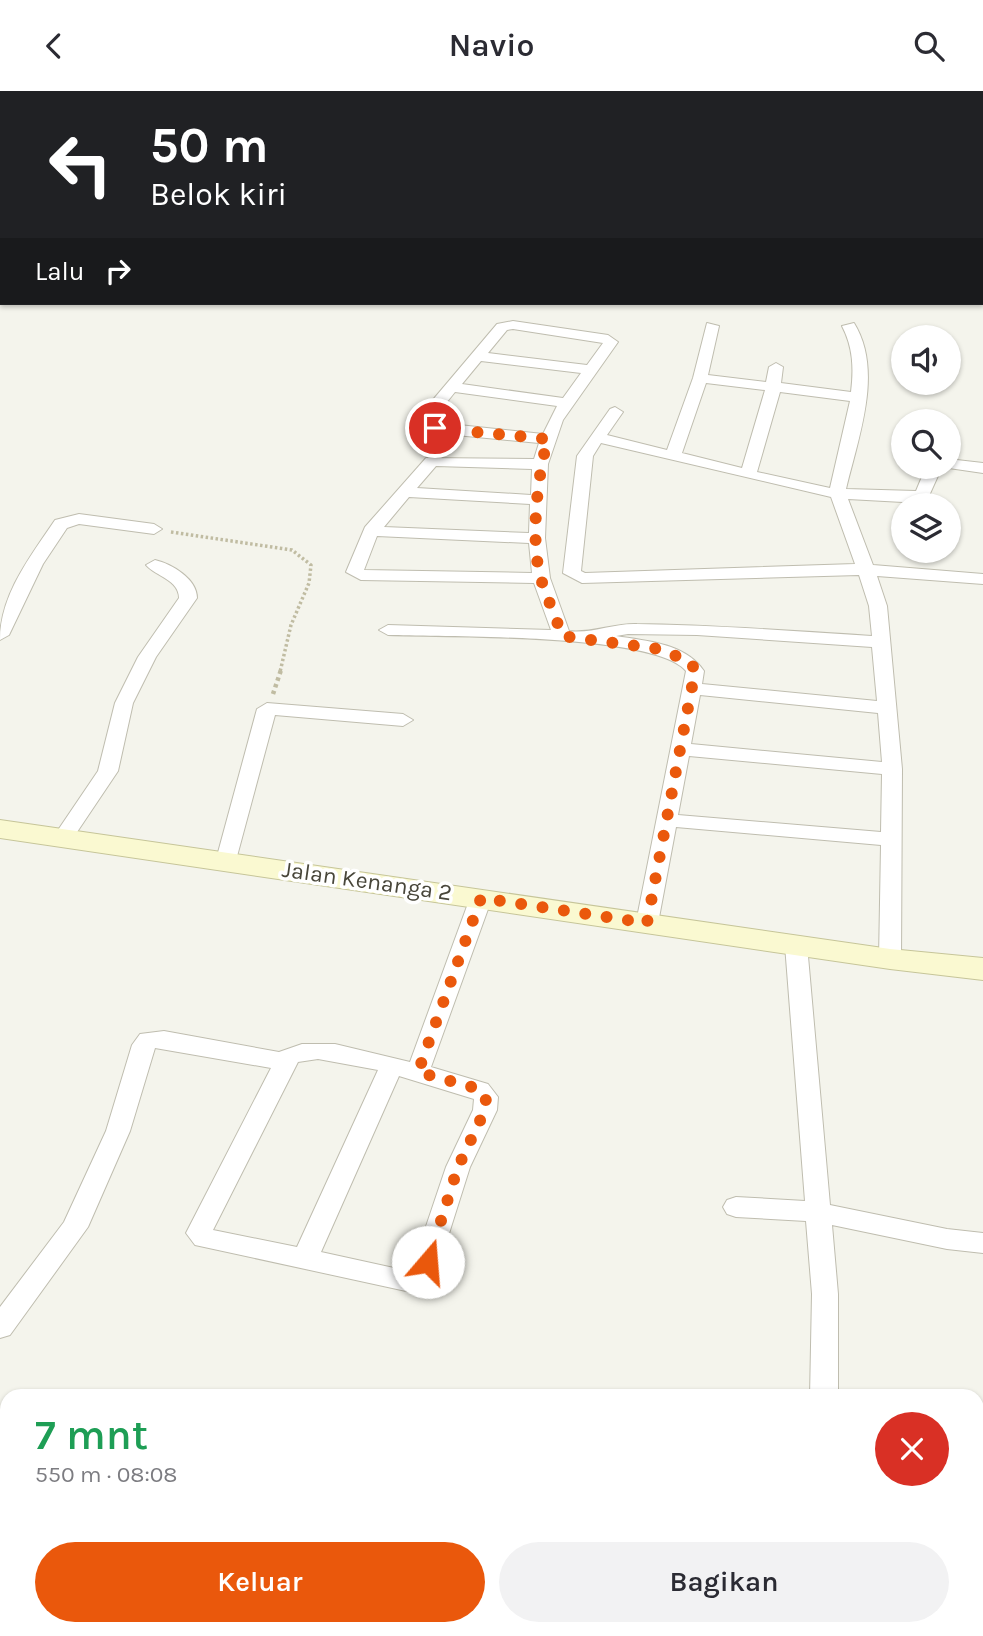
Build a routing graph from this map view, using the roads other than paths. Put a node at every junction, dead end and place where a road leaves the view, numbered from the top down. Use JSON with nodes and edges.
{"nodes":[{"id":1,"x":712,"y":326,"type":"dead end"},
{"id":2,"x":849,"y":326,"type":"dead end"},
{"id":3,"x":477,"y":356,"type":"junction"},
{"id":4,"x":776,"y":367,"type":"dead end"},
{"id":5,"x":591,"y":370,"type":"junction"},
{"id":6,"x":700,"y":378,"type":"junction"},
{"id":7,"x":772,"y":386,"type":"junction"},
{"id":8,"x":452,"y":387,"type":"junction"},
{"id":9,"x":856,"y":397,"type":"junction"},
{"id":10,"x":568,"y":403,"type":"junction"},
{"id":11,"x":615,"y":412,"type":"dead end"},
{"id":12,"x":598,"y":437,"type":"junction"},
{"id":13,"x":548,"y":439,"type":"junction"},
{"id":14,"x":673,"y":456,"type":"junction"},
{"id":15,"x":540,"y":464,"type":"junction"},
{"id":16,"x":961,"y":465,"type":"edge"},
{"id":17,"x":983,"y":468,"type":"edge"},
{"id":18,"x":748,"y":475,"type":"junction"},
{"id":19,"x":927,"y":479,"type":"edge"},
{"id":20,"x":408,"y":492,"type":"junction"},
{"id":21,"x":837,"y":493,"type":"junction"},
{"id":22,"x":538,"y":500,"type":"junction"},
{"id":23,"x":153,"y":529,"type":"road end"},
{"id":24,"x":371,"y":531,"type":"junction"},
{"id":25,"x":537,"y":538,"type":"junction"},
{"id":26,"x":155,"y":565,"type":"dead end"},
{"id":27,"x":866,"y":571,"type":"junction"},
{"id":28,"x":541,"y":577,"type":"junction"},
{"id":29,"x":983,"y":579,"type":"edge"},
{"id":30,"x":388,"y":630,"type":"dead end"},
{"id":31,"x":697,"y":630,"type":"junction"},
{"id":32,"x":0,"y":635,"type":"edge"},
{"id":33,"x":562,"y":636,"type":"junction"},
{"id":34,"x":582,"y":639,"type":"junction"},
{"id":35,"x":880,"y":642,"type":"junction"},
{"id":36,"x":691,"y":662,"type":"junction"},
{"id":37,"x":692,"y":689,"type":"junction"},
{"id":38,"x":888,"y":708,"type":"junction"},
{"id":39,"x":404,"y":720,"type":"dead end"},
{"id":40,"x":680,"y":749,"type":"junction"},
{"id":41,"x":892,"y":769,"type":"junction"},
{"id":42,"x":667,"y":820,"type":"junction"},
{"id":43,"x":0,"y":829,"type":"edge"},
{"id":44,"x":64,"y":836,"type":"junction"},
{"id":45,"x":891,"y":839,"type":"junction"},
{"id":46,"x":226,"y":860,"type":"junction"},
{"id":47,"x":481,"y":898,"type":"junction"},
{"id":48,"x":647,"y":923,"type":"junction"},
{"id":49,"x":796,"y":945,"type":"junction"},
{"id":50,"x":890,"y":959,"type":"junction"},
{"id":51,"x":983,"y":969,"type":"edge"},
{"id":52,"x":286,"y":1062,"type":"junction"},
{"id":53,"x":391,"y":1067,"type":"junction"},
{"id":54,"x":418,"y":1072,"type":"junction"},
{"id":55,"x":736,"y":1207,"type":"dead end"},
{"id":56,"x":818,"y":1212,"type":"junction"},
{"id":57,"x":983,"y":1243,"type":"edge"},
{"id":58,"x":305,"y":1259,"type":"junction"},
{"id":59,"x":0,"y":1327,"type":"edge"},
{"id":60,"x":824,"y":1389,"type":"edge"}],
"edges":[{"from":1,"to":6,"type":"street"},
{"from":2,"to":9,"type":"street"},
{"from":3,"to":5,"type":"street"},
{"from":3,"to":5,"type":"street"},
{"from":3,"to":8,"type":"street"},
{"from":4,"to":7,"type":"street"},
{"from":5,"to":10,"type":"street"},
{"from":6,"to":7,"type":"street"},
{"from":6,"to":14,"type":"street"},
{"from":7,"to":9,"type":"street"},
{"from":7,"to":18,"type":"street"},
{"from":8,"to":10,"type":"street"},
{"from":8,"to":13,"type":"street"},
{"from":9,"to":21,"type":"street"},
{"from":10,"to":13,"type":"street"},
{"from":11,"to":12,"type":"street"},
{"from":12,"to":14,"type":"street"},
{"from":12,"to":27,"type":"street"},
{"from":13,"to":15,"type":"street"},
{"from":14,"to":18,"type":"street"},
{"from":15,"to":20,"type":"street"},
{"from":15,"to":22,"type":"street"},
{"from":16,"to":17,"type":"street"},
{"from":18,"to":21,"type":"street"},
{"from":19,"to":21,"type":"street"},
{"from":20,"to":22,"type":"street"},
{"from":20,"to":24,"type":"street"},
{"from":21,"to":27,"type":"street"},
{"from":22,"to":25,"type":"street"},
{"from":23,"to":32,"type":"street"},
{"from":24,"to":25,"type":"street"},
{"from":24,"to":28,"type":"street"},
{"from":25,"to":28,"type":"street"},
{"from":26,"to":44,"type":"street"},
{"from":27,"to":29,"type":"street"},
{"from":27,"to":35,"type":"street"},
{"from":28,"to":33,"type":"street"},
{"from":30,"to":33,"type":"street"},
{"from":31,"to":34,"type":"street"},
{"from":31,"to":35,"type":"street"},
{"from":31,"to":36,"type":"street"},
{"from":33,"to":34,"type":"street"},
{"from":34,"to":36,"type":"street"},
{"from":35,"to":38,"type":"street"},
{"from":36,"to":37,"type":"street"},
{"from":37,"to":38,"type":"street"},
{"from":37,"to":40,"type":"street"},
{"from":38,"to":41,"type":"street"},
{"from":39,"to":46,"type":"street"},
{"from":40,"to":41,"type":"street"},
{"from":40,"to":42,"type":"street"},
{"from":41,"to":45,"type":"street"},
{"from":42,"to":45,"type":"street"},
{"from":42,"to":48,"type":"street"},
{"from":43,"to":44,"type":"main road","name":"Jalan Kenanga 2"},
{"from":44,"to":46,"type":"main road","name":"Jalan Kenanga 2"},
{"from":45,"to":50,"type":"street"},
{"from":46,"to":47,"type":"main road","name":"Jalan Kenanga 2"},
{"from":47,"to":48,"type":"main road","name":"Jalan Kenanga 2"},
{"from":47,"to":54,"type":"street"},
{"from":48,"to":49,"type":"main road","name":"Jalan Kenanga 2"},
{"from":49,"to":50,"type":"main road","name":"Jalan Kenanga 2"},
{"from":49,"to":56,"type":"street"},
{"from":50,"to":51,"type":"main road","name":"Jalan Kenanga 2"},
{"from":52,"to":53,"type":"street"},
{"from":52,"to":58,"type":"street"},
{"from":52,"to":59,"type":"street"},
{"from":53,"to":54,"type":"street"},
{"from":53,"to":58,"type":"street"},
{"from":54,"to":58,"type":"street"},
{"from":55,"to":56,"type":"street"},
{"from":56,"to":57,"type":"street"},
{"from":56,"to":60,"type":"street"}]}
